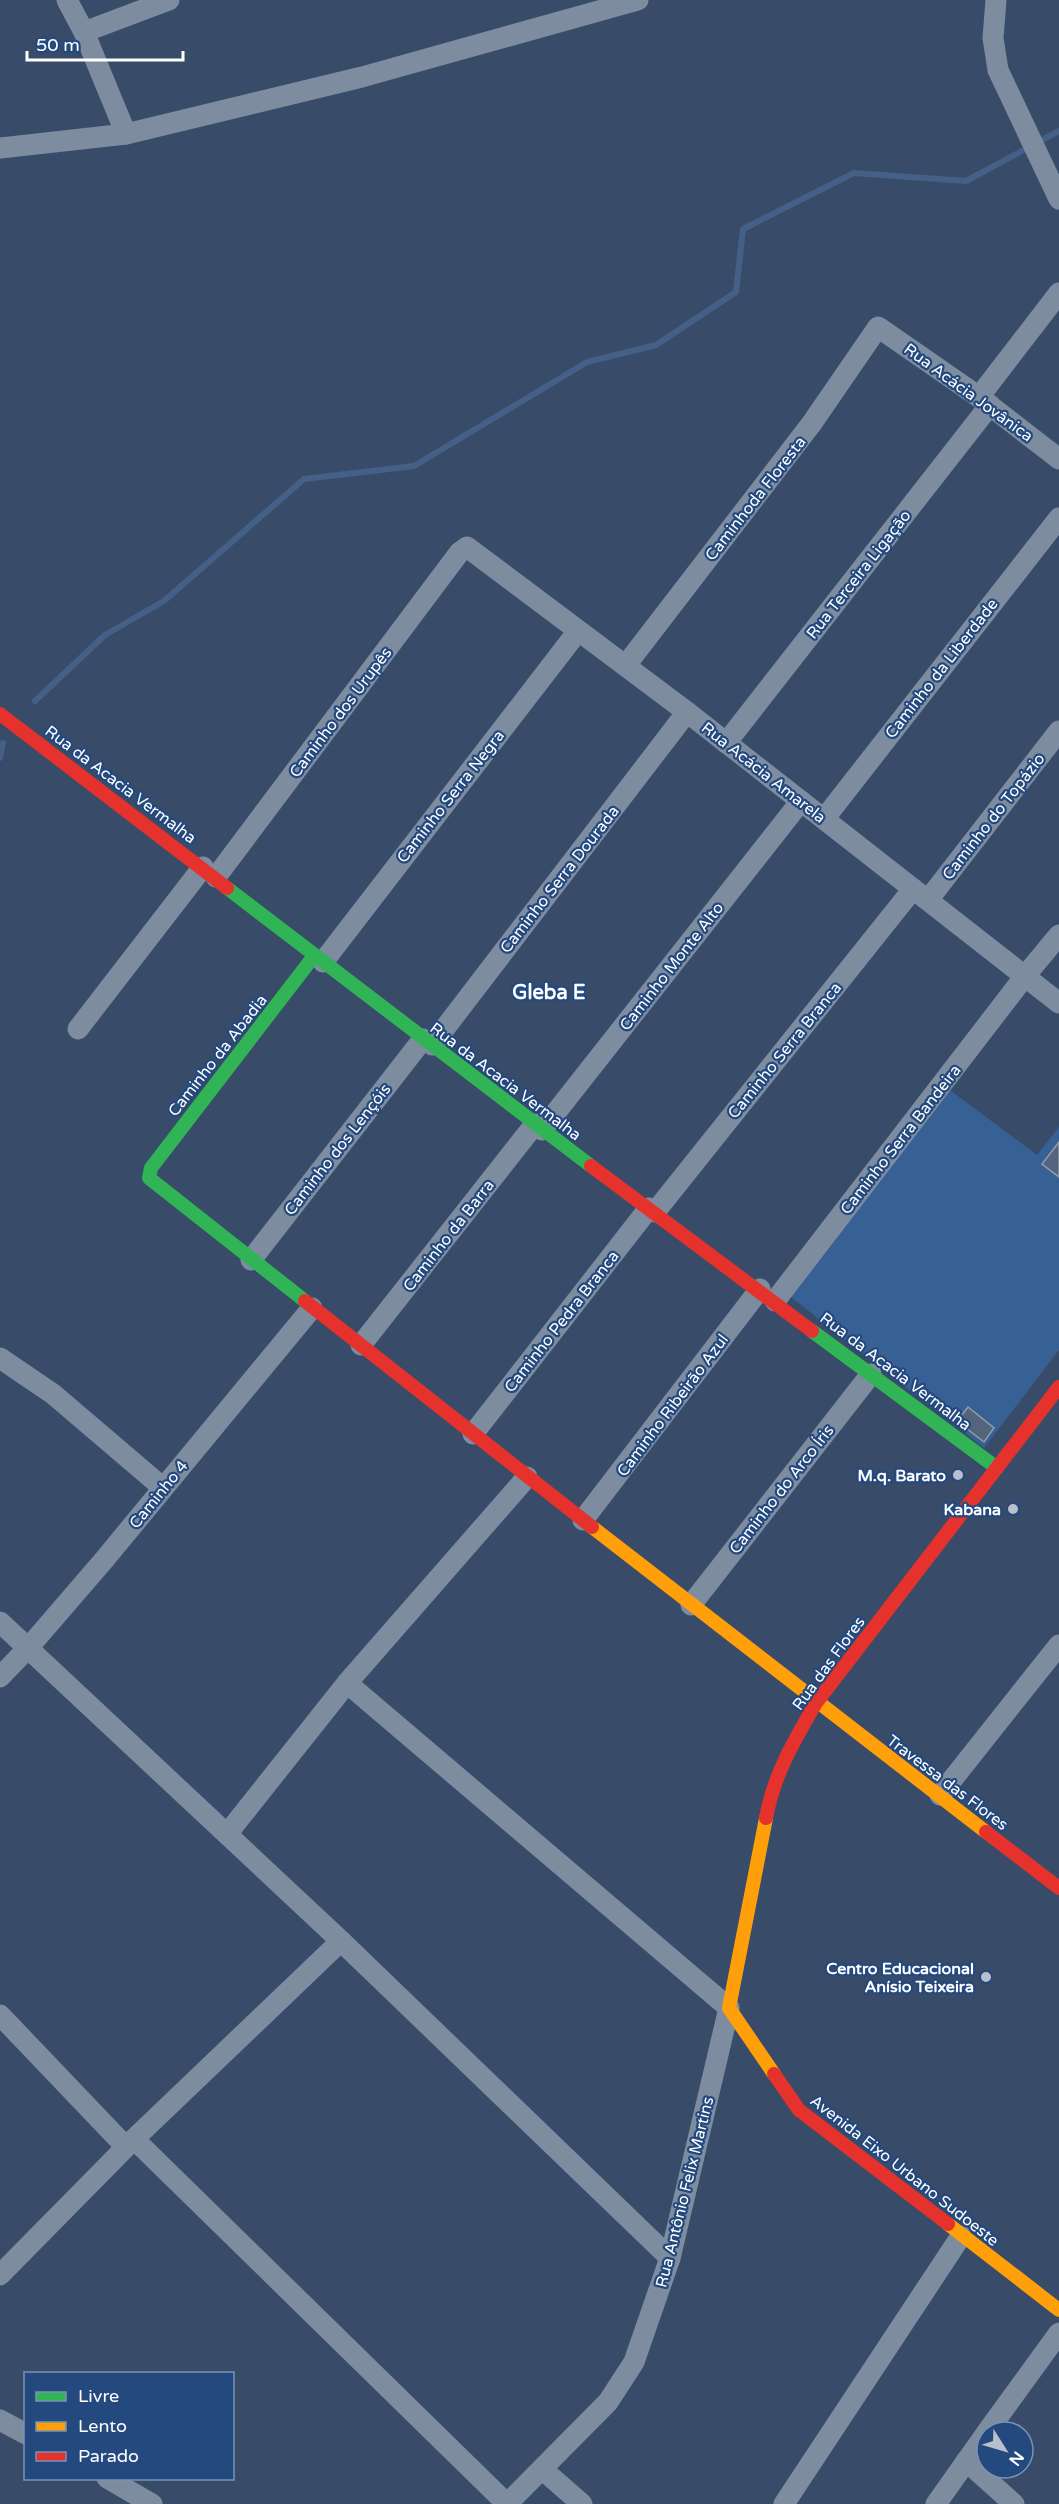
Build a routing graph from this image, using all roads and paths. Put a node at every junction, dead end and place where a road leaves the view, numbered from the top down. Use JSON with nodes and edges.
{"nodes":[{"id":1,"x":67,"y":0,"type":"edge"},
{"id":2,"x":169,"y":0,"type":"edge"},
{"id":3,"x":638,"y":0,"type":"edge"},
{"id":4,"x":996,"y":0,"type":"edge"},
{"id":5,"x":84,"y":32,"type":"junction"},
{"id":6,"x":126,"y":134,"type":"junction"},
{"id":7,"x":0,"y":148,"type":"edge"},
{"id":8,"x":1059,"y":199,"type":"edge"},
{"id":9,"x":1059,"y":292,"type":"edge"},
{"id":10,"x":878,"y":327,"type":"joint"},
{"id":11,"x":984,"y":401,"type":"junction"},
{"id":12,"x":1058,"y":457,"type":"edge"},
{"id":13,"x":1059,"y":518,"type":"edge"},
{"id":14,"x":465,"y":548,"type":"joint"},
{"id":15,"x":578,"y":632,"type":"junction"},
{"id":16,"x":626,"y":665,"type":"junction"},
{"id":17,"x":687,"y":712,"type":"junction"},
{"id":18,"x":0,"y":714,"type":"edge"},
{"id":19,"x":1059,"y":731,"type":"edge"},
{"id":20,"x":726,"y":743,"type":"junction"},
{"id":21,"x":801,"y":801,"type":"junction"},
{"id":22,"x":824,"y":819,"type":"junction"},
{"id":23,"x":209,"y":872,"type":"junction"},
{"id":24,"x":921,"y":894,"type":"junction"},
{"id":25,"x":1059,"y":935,"type":"edge"},
{"id":26,"x":319,"y":958,"type":"junction"},
{"id":27,"x":1025,"y":976,"type":"junction"},
{"id":28,"x":1059,"y":1003,"type":"edge"},
{"id":29,"x":78,"y":1029,"type":"dead end"},
{"id":30,"x":427,"y":1042,"type":"junction"},
{"id":31,"x":538,"y":1127,"type":"junction"},
{"id":32,"x":148,"y":1175,"type":"joint"},
{"id":33,"x":652,"y":1210,"type":"junction"},
{"id":34,"x":251,"y":1260,"type":"junction"},
{"id":35,"x":768,"y":1295,"type":"junction"},
{"id":36,"x":312,"y":1308,"type":"junction"},
{"id":37,"x":361,"y":1345,"type":"junction"},
{"id":38,"x":0,"y":1358,"type":"edge"},
{"id":39,"x":872,"y":1374,"type":"junction"},
{"id":40,"x":1059,"y":1388,"type":"edge"},
{"id":41,"x":473,"y":1434,"type":"junction"},
{"id":42,"x":997,"y":1468,"type":"junction"},
{"id":43,"x":527,"y":1477,"type":"junction"},
{"id":44,"x":162,"y":1487,"type":"junction"},
{"id":45,"x":583,"y":1520,"type":"junction"},
{"id":46,"x":691,"y":1605,"type":"junction"},
{"id":47,"x":0,"y":1622,"type":"edge"},
{"id":48,"x":1059,"y":1645,"type":"edge"},
{"id":49,"x":29,"y":1647,"type":"junction"},
{"id":50,"x":0,"y":1677,"type":"edge"},
{"id":51,"x":347,"y":1683,"type":"junction"},
{"id":52,"x":816,"y":1703,"type":"junction"},
{"id":53,"x":940,"y":1796,"type":"junction"},
{"id":54,"x":227,"y":1834,"type":"junction"},
{"id":55,"x":1058,"y":1884,"type":"edge"},
{"id":56,"x":341,"y":1941,"type":"junction"},
{"id":57,"x":729,"y":2008,"type":"junction"},
{"id":58,"x":0,"y":2015,"type":"edge"},
{"id":59,"x":130,"y":2143,"type":"junction"},
{"id":60,"x":961,"y":2236,"type":"junction"},
{"id":61,"x":670,"y":2258,"type":"junction"},
{"id":62,"x":0,"y":2274,"type":"edge"},
{"id":63,"x":1059,"y":2310,"type":"edge"},
{"id":64,"x":1059,"y":2333,"type":"edge"},
{"id":65,"x":0,"y":2420,"type":"edge"},
{"id":66,"x":996,"y":2420,"type":"edge"},
{"id":67,"x":24,"y":2433,"type":"edge"},
{"id":68,"x":975,"y":2449,"type":"edge"},
{"id":69,"x":966,"y":2461,"type":"junction"},
{"id":70,"x":543,"y":2470,"type":"junction"},
{"id":71,"x":110,"y":2480,"type":"edge"},
{"id":72,"x":152,"y":2504,"type":"edge"},
{"id":73,"x":507,"y":2504,"type":"edge"},
{"id":74,"x":582,"y":2504,"type":"edge"},
{"id":75,"x":784,"y":2504,"type":"edge"},
{"id":76,"x":936,"y":2504,"type":"edge"},
{"id":77,"x":1014,"y":2504,"type":"edge"}],
"edges":[{"from":1,"to":5,"type":"street"},
{"from":2,"to":5,"type":"street"},
{"from":3,"to":6,"type":"street"},
{"from":4,"to":8,"type":"street"},
{"from":5,"to":6,"type":"street"},
{"from":6,"to":7,"type":"street"},
{"from":9,"to":11,"type":"street","name":"Rua Terceira Ligação"},
{"from":10,"to":11,"type":"street","name":"Rua Acácia Jovânica"},
{"from":10,"to":16,"type":"street","name":"Caminhoda Floresta"},
{"from":11,"to":12,"type":"street","name":"Rua Acácia Jovânica"},
{"from":11,"to":20,"type":"street","name":"Rua Terceira Ligação"},
{"from":13,"to":22,"type":"street","name":"Caminho da Liberdade"},
{"from":14,"to":15,"type":"street","name":"Rua Acácia Amarela"},
{"from":14,"to":23,"type":"street","name":"Caminho dos Urupês"},
{"from":15,"to":16,"type":"street","name":"Rua Acácia Amarela"},
{"from":15,"to":26,"type":"street","name":"Caminho Serra Negra"},
{"from":16,"to":17,"type":"street","name":"Rua Acácia Amarela"},
{"from":17,"to":20,"type":"street","name":"Rua Acácia Amarela"},
{"from":17,"to":30,"type":"street","name":"Caminho Serra Dourada"},
{"from":18,"to":23,"type":"street","name":"Rua da Acacia Vermalha"},
{"from":19,"to":24,"type":"street","name":"Caminho do Topázio"},
{"from":20,"to":21,"type":"street","name":"Rua Acácia Amarela"},
{"from":21,"to":22,"type":"street","name":"Rua Acácia Amarela"},
{"from":21,"to":31,"type":"street","name":"Caminho Monte Alto"},
{"from":22,"to":24,"type":"street","name":"Rua Acácia Amarela"},
{"from":23,"to":26,"type":"street","name":"Rua da Acacia Vermalha"},
{"from":23,"to":29,"type":"street","name":"Caminho dos Urupês"},
{"from":24,"to":27,"type":"street","name":"Rua Acácia Amarela"},
{"from":24,"to":33,"type":"street","name":"Caminho Serra Branca"},
{"from":25,"to":27,"type":"street","name":"Caminho Serra Bandeira"},
{"from":26,"to":30,"type":"street","name":"Rua da Acacia Vermalha"},
{"from":26,"to":32,"type":"street","name":"Caminho da Abadia"},
{"from":27,"to":28,"type":"street","name":"Rua Acácia Amarela"},
{"from":27,"to":35,"type":"street","name":"Caminho Serra Bandeira"},
{"from":30,"to":31,"type":"street","name":"Rua da Acacia Vermalha"},
{"from":30,"to":34,"type":"street","name":"Caminho dos Lençóis"},
{"from":31,"to":33,"type":"street","name":"Rua da Acacia Vermalha"},
{"from":31,"to":37,"type":"street","name":"Caminho da Barra"},
{"from":32,"to":34,"type":"street","name":"Travessa das Flores"},
{"from":33,"to":35,"type":"street","name":"Rua da Acacia Vermalha"},
{"from":33,"to":41,"type":"street","name":"Caminho Pedra Branca"},
{"from":34,"to":36,"type":"street","name":"Travessa das Flores"},
{"from":35,"to":39,"type":"street","name":"Rua da Acacia Vermalha"},
{"from":35,"to":45,"type":"street","name":"Caminho Ribeirão Azul"},
{"from":36,"to":37,"type":"street","name":"Travessa das Flores"},
{"from":36,"to":44,"type":"street","name":"Caminho 4"},
{"from":37,"to":41,"type":"street","name":"Travessa das Flores"},
{"from":38,"to":44,"type":"street"},
{"from":39,"to":42,"type":"street","name":"Rua da Acacia Vermalha"},
{"from":39,"to":46,"type":"street","name":"Caminho do Arco Íris"},
{"from":40,"to":42,"type":"street","name":"Rua das Flores"},
{"from":41,"to":43,"type":"street","name":"Travessa das Flores"},
{"from":42,"to":52,"type":"street","name":"Rua das Flores"},
{"from":43,"to":45,"type":"street","name":"Travessa das Flores"},
{"from":43,"to":51,"type":"street"},
{"from":44,"to":49,"type":"street","name":"Caminho 4"},
{"from":45,"to":46,"type":"street","name":"Travessa das Flores"},
{"from":46,"to":52,"type":"street","name":"Travessa das Flores"},
{"from":47,"to":49,"type":"street"},
{"from":48,"to":53,"type":"street"},
{"from":49,"to":50,"type":"street","name":"Caminho 4"},
{"from":49,"to":54,"type":"street"},
{"from":51,"to":54,"type":"street"},
{"from":51,"to":57,"type":"street"},
{"from":52,"to":53,"type":"street","name":"Travessa das Flores"},
{"from":52,"to":57,"type":"street","name":"Rua das Flores"},
{"from":53,"to":55,"type":"street","name":"Travessa das Flores"},
{"from":54,"to":56,"type":"street"},
{"from":56,"to":59,"type":"street"},
{"from":56,"to":61,"type":"street"},
{"from":57,"to":60,"type":"street","name":"Avenida Eixo Urbano Sudoeste"},
{"from":57,"to":61,"type":"street","name":"Rua Antônio Felix Martins"},
{"from":58,"to":59,"type":"street"},
{"from":59,"to":62,"type":"street"},
{"from":59,"to":73,"type":"street"},
{"from":60,"to":63,"type":"street","name":"Avenida Eixo Urbano Sudoeste"},
{"from":60,"to":75,"type":"street"},
{"from":61,"to":70,"type":"street","name":"Rua Antônio Felix Martins"},
{"from":64,"to":66,"type":"street"},
{"from":65,"to":67,"type":"street"},
{"from":68,"to":69,"type":"street"},
{"from":69,"to":76,"type":"street"},
{"from":69,"to":77,"type":"street"},
{"from":70,"to":73,"type":"street","name":"Rua Antônio Felix Martins"},
{"from":70,"to":74,"type":"street"},
{"from":71,"to":72,"type":"street"}]}
